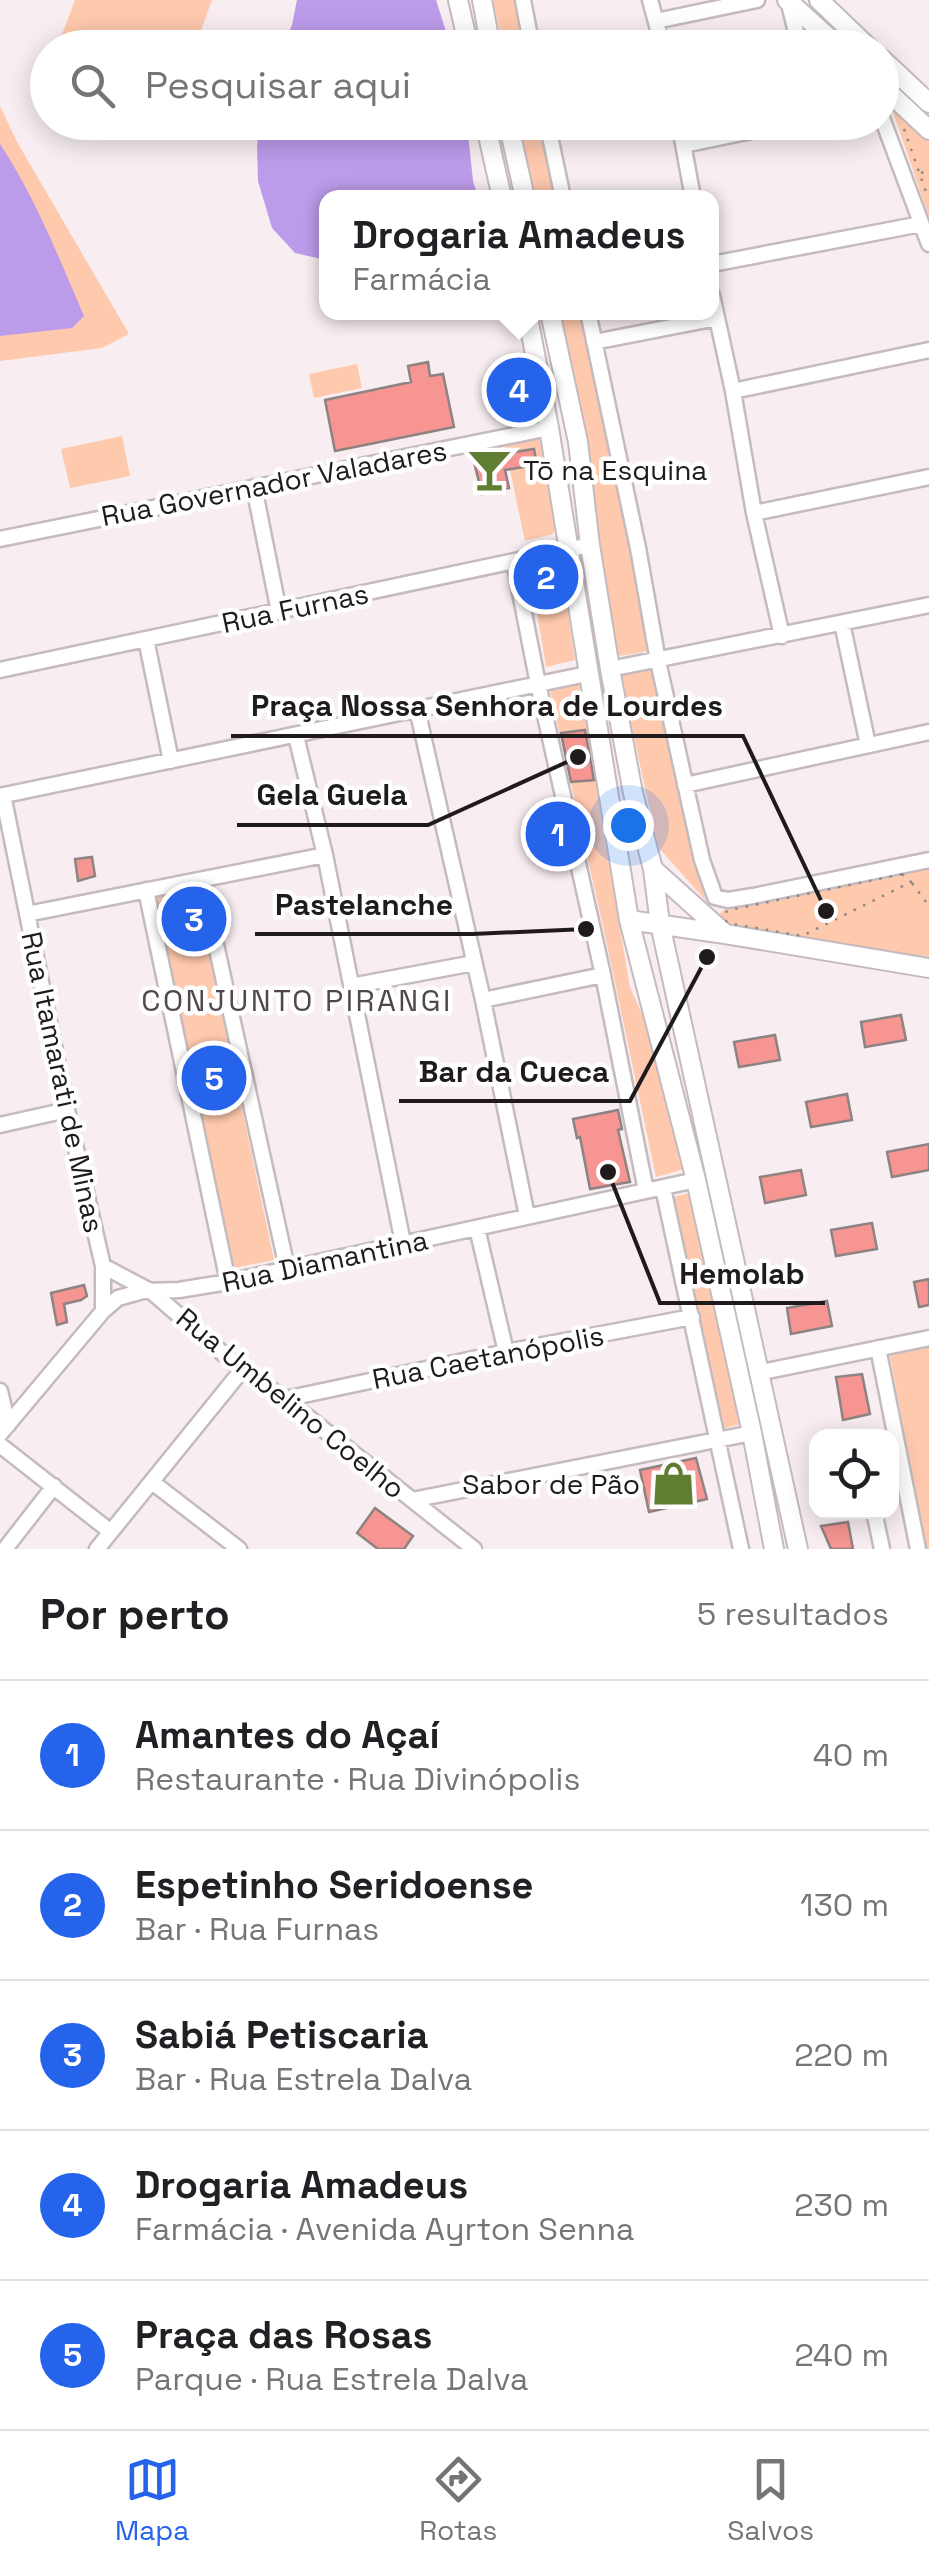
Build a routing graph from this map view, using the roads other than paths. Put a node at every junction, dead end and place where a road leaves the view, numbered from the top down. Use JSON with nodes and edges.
{"nodes":[{"id":1,"x":458,"y":0,"type":"edge"},
{"id":2,"x":482,"y":0,"type":"edge"},
{"id":3,"x":523,"y":0,"type":"edge"},
{"id":4,"x":650,"y":0,"type":"edge"},
{"id":5,"x":757,"y":0,"type":"edge"},
{"id":6,"x":788,"y":0,"type":"edge"},
{"id":7,"x":819,"y":0,"type":"edge"},
{"id":8,"x":656,"y":21,"type":"junction"},
{"id":9,"x":465,"y":30,"type":"edge"},
{"id":10,"x":488,"y":30,"type":"edge"},
{"id":11,"x":529,"y":30,"type":"edge"},
{"id":12,"x":658,"y":30,"type":"edge"},
{"id":13,"x":796,"y":30,"type":"edge"},
{"id":14,"x":820,"y":30,"type":"edge"},
{"id":15,"x":850,"y":30,"type":"edge"},
{"id":16,"x":899,"y":73,"type":"edge"},
{"id":17,"x":926,"y":94,"type":"edge"},
{"id":18,"x":899,"y":106,"type":"edge"},
{"id":19,"x":929,"y":130,"type":"edge"},
{"id":20,"x":490,"y":140,"type":"edge"},
{"id":21,"x":512,"y":140,"type":"edge"},
{"id":22,"x":551,"y":140,"type":"edge"},
{"id":23,"x":683,"y":140,"type":"edge"},
{"id":24,"x":708,"y":140,"type":"edge"},
{"id":25,"x":890,"y":140,"type":"edge"},
{"id":26,"x":684,"y":145,"type":"junction"},
{"id":27,"x":500,"y":190,"type":"edge"},
{"id":28,"x":523,"y":190,"type":"edge"},
{"id":29,"x":561,"y":190,"type":"edge"},
{"id":30,"x":691,"y":190,"type":"edge"},
{"id":31,"x":921,"y":224,"type":"junction"},
{"id":32,"x":929,"y":244,"type":"edge"},
{"id":33,"x":719,"y":263,"type":"edge"},
{"id":34,"x":529,"y":320,"type":"edge"},
{"id":35,"x":552,"y":320,"type":"edge"},
{"id":36,"x":590,"y":320,"type":"edge"},
{"id":37,"x":707,"y":320,"type":"edge"},
{"id":38,"x":717,"y":320,"type":"edge"},
{"id":39,"x":594,"y":342,"type":"junction"},
{"id":40,"x":929,"y":350,"type":"edge"},
{"id":41,"x":733,"y":392,"type":"junction"},
{"id":42,"x":549,"y":428,"type":"junction"},
{"id":43,"x":929,"y":477,"type":"edge"},
{"id":44,"x":254,"y":487,"type":"junction"},
{"id":45,"x":754,"y":513,"type":"junction"},
{"id":46,"x":0,"y":539,"type":"edge"},
{"id":47,"x":590,"y":545,"type":"junction"},
{"id":48,"x":568,"y":550,"type":"junction"},
{"id":49,"x":514,"y":562,"type":"junction"},
{"id":50,"x":929,"y":605,"type":"edge"},
{"id":51,"x":279,"y":612,"type":"junction"},
{"id":52,"x":842,"y":624,"type":"junction"},
{"id":53,"x":782,"y":636,"type":"junction"},
{"id":54,"x":146,"y":640,"type":"junction"},
{"id":55,"x":658,"y":662,"type":"junction"},
{"id":56,"x":610,"y":669,"type":"junction"},
{"id":57,"x":0,"y":670,"type":"edge"},
{"id":58,"x":587,"y":674,"type":"junction"},
{"id":59,"x":538,"y":684,"type":"junction"},
{"id":60,"x":418,"y":709,"type":"junction"},
{"id":61,"x":929,"y":732,"type":"edge"},
{"id":62,"x":296,"y":736,"type":"junction"},
{"id":63,"x":868,"y":745,"type":"junction"},
{"id":64,"x":171,"y":761,"type":"junction"},
{"id":65,"x":685,"y":784,"type":"junction"},
{"id":66,"x":2,"y":796,"type":"edge"},
{"id":67,"x":325,"y":855,"type":"junction"},
{"id":68,"x":929,"y":860,"type":"edge"},
{"id":69,"x":654,"y":869,"type":"junction"},
{"id":70,"x":202,"y":880,"type":"junction"},
{"id":71,"x":622,"y":881,"type":"junction"},
{"id":72,"x":146,"y":890,"type":"junction"},
{"id":73,"x":26,"y":914,"type":"junction"},
{"id":74,"x":628,"y":920,"type":"junction"},
{"id":75,"x":660,"y":924,"type":"junction"},
{"id":76,"x":725,"y":934,"type":"junction"},
{"id":77,"x":474,"y":963,"type":"junction"},
{"id":78,"x":929,"y":968,"type":"edge"},
{"id":79,"x":603,"y":974,"type":"junction"},
{"id":80,"x":351,"y":986,"type":"junction"},
{"id":81,"x":483,"y":1000,"type":"junction"},
{"id":82,"x":67,"y":1110,"type":"junction"},
{"id":83,"x":0,"y":1125,"type":"edge"},
{"id":84,"x":696,"y":1180,"type":"junction"},
{"id":85,"x":663,"y":1188,"type":"junction"},
{"id":86,"x":646,"y":1191,"type":"junction"},
{"id":87,"x":527,"y":1216,"type":"junction"},
{"id":88,"x":476,"y":1228,"type":"junction"},
{"id":89,"x":403,"y":1244,"type":"junction"},
{"id":90,"x":102,"y":1266,"type":"junction"},
{"id":91,"x":287,"y":1268,"type":"junction"},
{"id":92,"x":228,"y":1282,"type":"junction"},
{"id":93,"x":152,"y":1292,"type":"junction"},
{"id":94,"x":102,"y":1311,"type":"junction"},
{"id":95,"x":692,"y":1317,"type":"junction"},
{"id":96,"x":929,"y":1338,"type":"edge"},
{"id":97,"x":878,"y":1348,"type":"junction"},
{"id":98,"x":506,"y":1352,"type":"junction"},
{"id":99,"x":242,"y":1370,"type":"junction"},
{"id":100,"x":758,"y":1373,"type":"junction"},
{"id":101,"x":0,"y":1391,"type":"edge"},
{"id":102,"x":285,"y":1399,"type":"junction"},
{"id":103,"x":892,"y":1429,"type":"edge"},
{"id":104,"x":4,"y":1430,"type":"edge"},
{"id":105,"x":752,"y":1433,"type":"junction"},
{"id":106,"x":718,"y":1440,"type":"junction"},
{"id":107,"x":0,"y":1445,"type":"edge"},
{"id":108,"x":899,"y":1461,"type":"edge"},
{"id":109,"x":152,"y":1482,"type":"junction"},
{"id":110,"x":54,"y":1486,"type":"junction"},
{"id":111,"x":412,"y":1500,"type":"junction"},
{"id":112,"x":876,"y":1519,"type":"edge"},
{"id":113,"x":111,"y":1532,"type":"junction"},
{"id":114,"x":5,"y":1549,"type":"edge"},
{"id":115,"x":98,"y":1549,"type":"edge"},
{"id":116,"x":239,"y":1549,"type":"edge"},
{"id":117,"x":474,"y":1549,"type":"edge"},
{"id":118,"x":741,"y":1549,"type":"edge"},
{"id":119,"x":774,"y":1549,"type":"edge"},
{"id":120,"x":798,"y":1549,"type":"edge"},
{"id":121,"x":882,"y":1549,"type":"edge"},
{"id":122,"x":918,"y":1549,"type":"edge"}],
"edges":[{"from":1,"to":9,"type":"main road"},
{"from":2,"to":10,"type":"main road"},
{"from":3,"to":11,"type":"street"},
{"from":4,"to":8,"type":"street"},
{"from":5,"to":8,"type":"street"},
{"from":6,"to":13,"type":"street"},
{"from":6,"to":14,"type":"main road"},
{"from":7,"to":15,"type":"main road"},
{"from":8,"to":12,"type":"street"},
{"from":16,"to":17,"type":"main road"},
{"from":18,"to":19,"type":"main road"},
{"from":20,"to":27,"type":"main road"},
{"from":21,"to":28,"type":"main road"},
{"from":22,"to":29,"type":"street"},
{"from":23,"to":26,"type":"street"},
{"from":24,"to":26,"type":"street"},
{"from":25,"to":31,"type":"street"},
{"from":26,"to":30,"type":"street"},
{"from":31,"to":32,"type":"street"},
{"from":31,"to":33,"type":"street"},
{"from":34,"to":42,"type":"main road"},
{"from":35,"to":47,"type":"main road"},
{"from":36,"to":39,"type":"street"},
{"from":37,"to":39,"type":"street"},
{"from":38,"to":41,"type":"street"},
{"from":39,"to":55,"type":"street"},
{"from":40,"to":41,"type":"street"},
{"from":41,"to":45,"type":"street"},
{"from":42,"to":44,"type":"street","name":"Rua Governador Valadares"},
{"from":42,"to":48,"type":"main road"},
{"from":43,"to":45,"type":"street"},
{"from":44,"to":46,"type":"street","name":"Rua Governador Valadares"},
{"from":44,"to":51,"type":"street"},
{"from":45,"to":53,"type":"street"},
{"from":47,"to":48,"type":"street","name":"Rua Furnas"},
{"from":47,"to":56,"type":"main road"},
{"from":48,"to":49,"type":"street","name":"Rua Furnas"},
{"from":48,"to":58,"type":"main road"},
{"from":49,"to":51,"type":"street","name":"Rua Furnas"},
{"from":49,"to":59,"type":"street"},
{"from":50,"to":52,"type":"street"},
{"from":51,"to":54,"type":"street","name":"Rua Furnas"},
{"from":52,"to":53,"type":"street"},
{"from":52,"to":63,"type":"street"},
{"from":53,"to":55,"type":"street"},
{"from":54,"to":57,"type":"street","name":"Rua Furnas"},
{"from":54,"to":64,"type":"street"},
{"from":55,"to":56,"type":"street"},
{"from":55,"to":65,"type":"street"},
{"from":56,"to":69,"type":"main road"},
{"from":58,"to":59,"type":"street"},
{"from":58,"to":71,"type":"main road"},
{"from":59,"to":60,"type":"street"},
{"from":59,"to":79,"type":"street"},
{"from":60,"to":62,"type":"street"},
{"from":60,"to":77,"type":"street"},
{"from":61,"to":63,"type":"street"},
{"from":62,"to":64,"type":"street"},
{"from":62,"to":67,"type":"street"},
{"from":63,"to":65,"type":"street"},
{"from":64,"to":66,"type":"street"},
{"from":65,"to":68,"type":"street"},
{"from":66,"to":73,"type":"street","name":"Rua Itamarati de Minas"},
{"from":67,"to":70,"type":"street"},
{"from":67,"to":80,"type":"street"},
{"from":69,"to":71,"type":"main road"},
{"from":69,"to":75,"type":"main road"},
{"from":69,"to":76,"type":"main road"},
{"from":70,"to":72,"type":"street"},
{"from":70,"to":91,"type":"street"},
{"from":71,"to":74,"type":"main road"},
{"from":72,"to":73,"type":"street"},
{"from":72,"to":92,"type":"street"},
{"from":73,"to":82,"type":"street","name":"Rua Itamarati de Minas"},
{"from":74,"to":75,"type":"main road"},
{"from":74,"to":84,"type":"main road"},
{"from":75,"to":76,"type":"main road"},
{"from":75,"to":100,"type":"main road"},
{"from":76,"to":78,"type":"main road"},
{"from":77,"to":80,"type":"street"},
{"from":77,"to":81,"type":"street"},
{"from":79,"to":81,"type":"street"},
{"from":79,"to":86,"type":"street"},
{"from":80,"to":89,"type":"street"},
{"from":81,"to":87,"type":"street"},
{"from":82,"to":83,"type":"street"},
{"from":82,"to":90,"type":"street","name":"Rua Itamarati de Minas"},
{"from":84,"to":85,"type":"street","name":"Rua Diamantina"},
{"from":84,"to":105,"type":"main road"},
{"from":85,"to":86,"type":"street","name":"Rua Diamantina"},
{"from":85,"to":95,"type":"street"},
{"from":86,"to":87,"type":"street","name":"Rua Diamantina"},
{"from":87,"to":88,"type":"street","name":"Rua Diamantina"},
{"from":88,"to":89,"type":"street","name":"Rua Diamantina"},
{"from":88,"to":98,"type":"street"},
{"from":89,"to":91,"type":"street","name":"Rua Diamantina"},
{"from":90,"to":93,"type":"street","name":"Rua Umbelino Coelho"},
{"from":90,"to":94,"type":"street","name":"Rua Itamarati de Minas"},
{"from":91,"to":92,"type":"street","name":"Rua Diamantina"},
{"from":92,"to":93,"type":"street","name":"Rua Diamantina"},
{"from":93,"to":94,"type":"street","name":"Rua Diamantina"},
{"from":93,"to":99,"type":"street","name":"Rua Umbelino Coelho"},
{"from":94,"to":104,"type":"street","name":"Rua Diamantina"},
{"from":95,"to":98,"type":"street","name":"Rua Caetanópolis"},
{"from":95,"to":106,"type":"street"},
{"from":96,"to":97,"type":"street"},
{"from":97,"to":100,"type":"street"},
{"from":97,"to":103,"type":"street"},
{"from":98,"to":102,"type":"street","name":"Rua Caetanópolis"},
{"from":99,"to":102,"type":"street","name":"Rua Umbelino Coelho"},
{"from":99,"to":109,"type":"street"},
{"from":100,"to":120,"type":"main road"},
{"from":101,"to":104,"type":"street"},
{"from":102,"to":111,"type":"street","name":"Rua Umbelino Coelho"},
{"from":105,"to":106,"type":"street"},
{"from":105,"to":119,"type":"main road"},
{"from":106,"to":111,"type":"street"},
{"from":106,"to":118,"type":"street"},
{"from":107,"to":110,"type":"street"},
{"from":108,"to":122,"type":"street"},
{"from":109,"to":113,"type":"street"},
{"from":109,"to":116,"type":"street"},
{"from":110,"to":113,"type":"street"},
{"from":110,"to":114,"type":"street"},
{"from":111,"to":117,"type":"street","name":"Rua Umbelino Coelho"},
{"from":112,"to":121,"type":"street"},
{"from":113,"to":115,"type":"street"}]}
